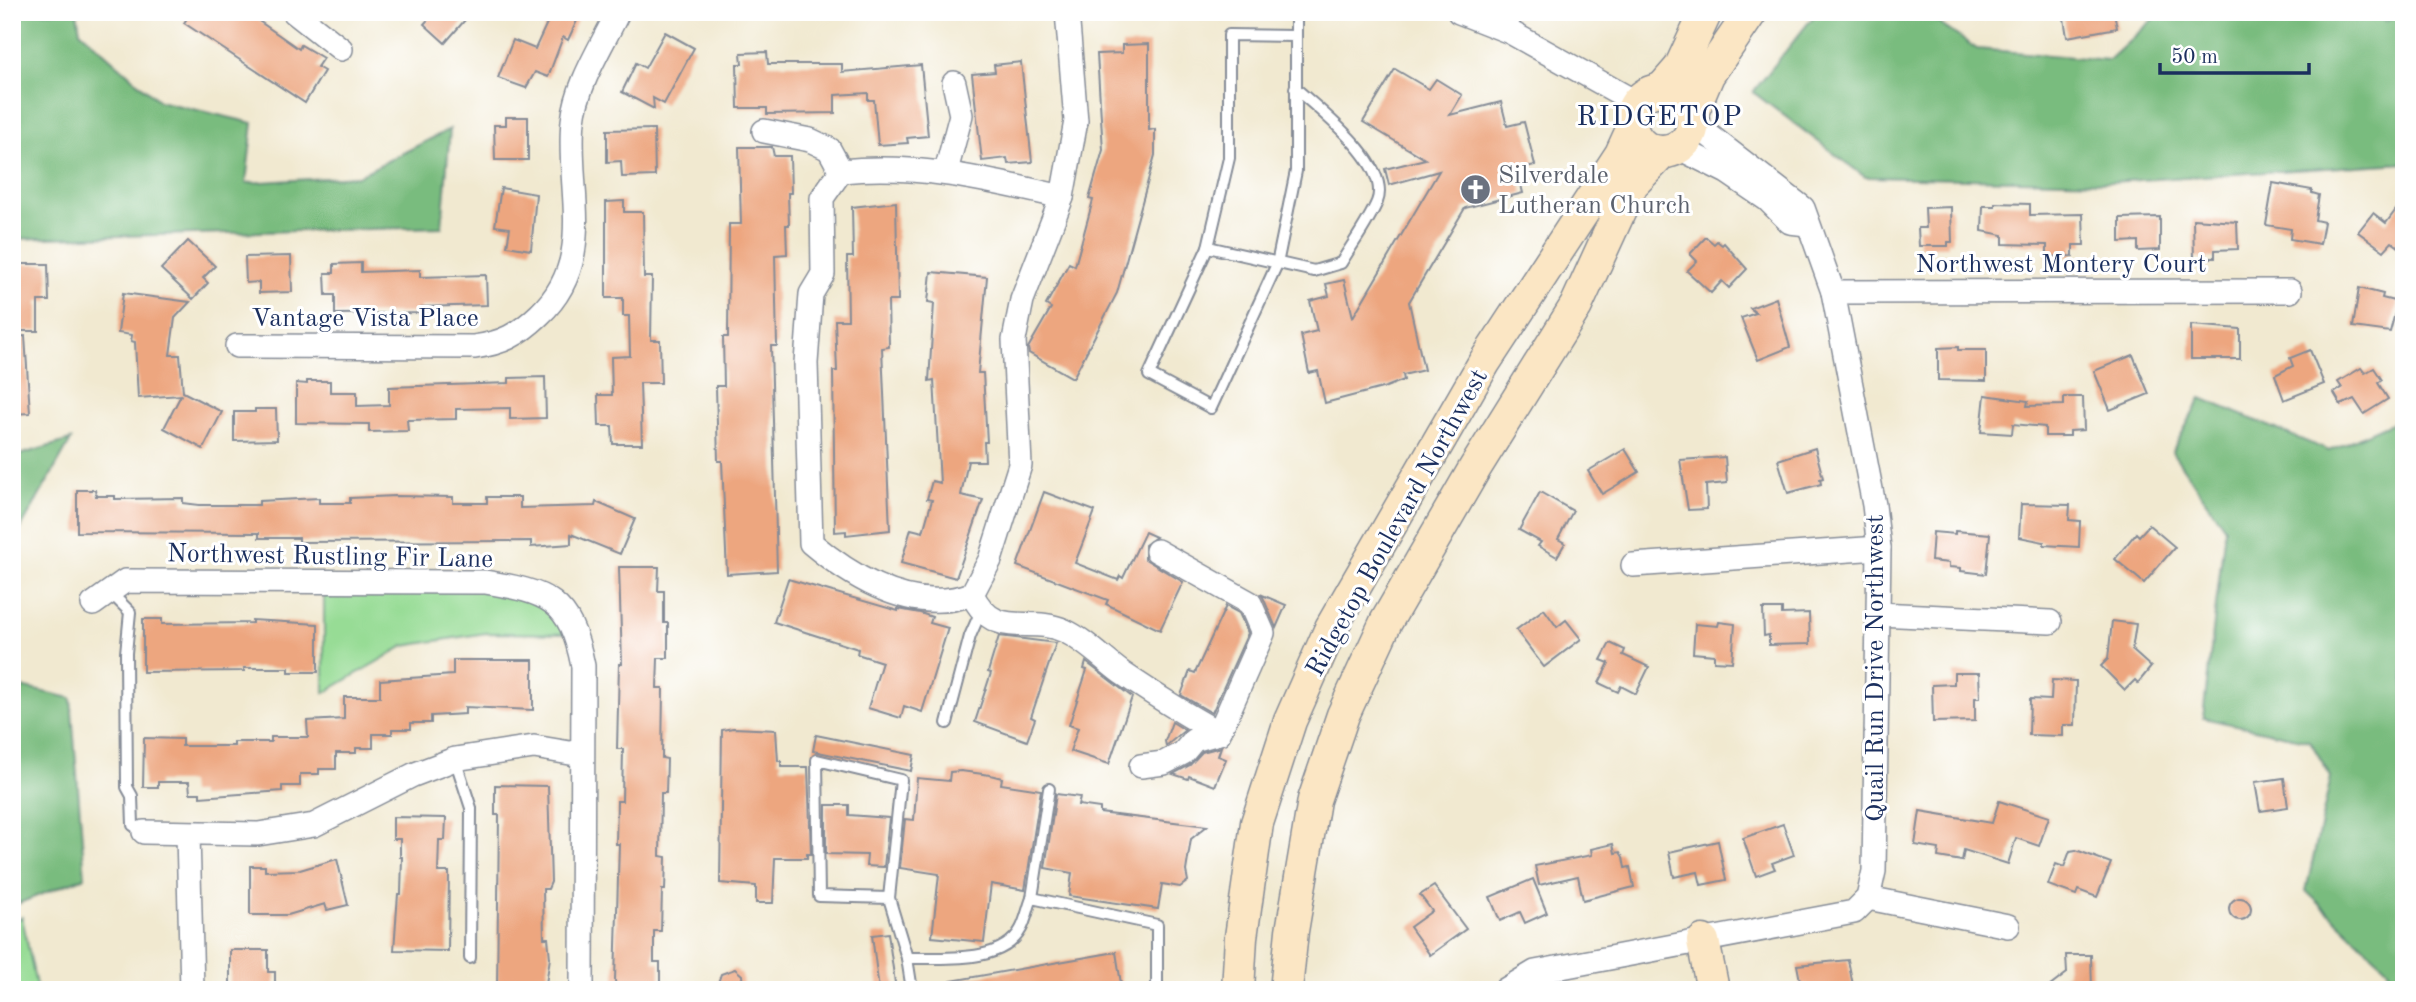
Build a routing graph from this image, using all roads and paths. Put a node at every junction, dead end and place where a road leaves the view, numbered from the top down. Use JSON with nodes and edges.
{"nodes":[{"id":1,"x":293,"y":12,"type":"edge"},
{"id":2,"x":618,"y":12,"type":"edge"},
{"id":3,"x":1067,"y":12,"type":"edge"},
{"id":4,"x":1296,"y":12,"type":"edge"},
{"id":5,"x":1460,"y":12,"type":"edge"},
{"id":6,"x":1706,"y":12,"type":"edge"},
{"id":7,"x":1751,"y":12,"type":"edge"},
{"id":8,"x":1514,"y":22,"type":"edge"},
{"id":9,"x":1295,"y":36,"type":"junction"},
{"id":10,"x":341,"y":49,"type":"dead end"},
{"id":11,"x":954,"y":83,"type":"dead end"},
{"id":12,"x":1295,"y":88,"type":"junction"},
{"id":13,"x":1643,"y":108,"type":"junction"},
{"id":14,"x":764,"y":131,"type":"dead end"},
{"id":15,"x":1682,"y":134,"type":"junction"},
{"id":16,"x":841,"y":171,"type":"junction"},
{"id":17,"x":946,"y":171,"type":"junction"},
{"id":18,"x":1062,"y":197,"type":"junction"},
{"id":19,"x":1208,"y":247,"type":"junction"},
{"id":20,"x":1277,"y":264,"type":"junction"},
{"id":21,"x":2290,"y":291,"type":"dead end"},
{"id":22,"x":1833,"y":292,"type":"junction"},
{"id":23,"x":237,"y":346,"type":"dead end"},
{"id":24,"x":1879,"y":548,"type":"junction"},
{"id":25,"x":1157,"y":551,"type":"dead end"},
{"id":26,"x":1633,"y":565,"type":"dead end"},
{"id":27,"x":101,"y":598,"type":"joint"},
{"id":28,"x":976,"y":602,"type":"junction"},
{"id":29,"x":1878,"y":614,"type":"junction"},
{"id":30,"x":2050,"y":622,"type":"dead end"},
{"id":31,"x":947,"y":723,"type":"dead end"},
{"id":32,"x":1219,"y":733,"type":"junction"},
{"id":33,"x":582,"y":755,"type":"junction"},
{"id":34,"x":455,"y":759,"type":"junction"},
{"id":35,"x":1141,"y":766,"type":"dead end"},
{"id":36,"x":1049,"y":789,"type":"dead end"},
{"id":37,"x":144,"y":832,"type":"joint"},
{"id":38,"x":188,"y":834,"type":"junction"},
{"id":39,"x":889,"y":898,"type":"junction"},
{"id":40,"x":1032,"y":898,"type":"junction"},
{"id":41,"x":1868,"y":898,"type":"junction"},
{"id":42,"x":2008,"y":926,"type":"dead end"},
{"id":43,"x":1703,"y":941,"type":"junction"},
{"id":44,"x":470,"y":958,"type":"dead end"},
{"id":45,"x":907,"y":958,"type":"junction"},
{"id":46,"x":192,"y":990,"type":"edge"},
{"id":47,"x":582,"y":990,"type":"edge"},
{"id":48,"x":912,"y":990,"type":"edge"},
{"id":49,"x":1157,"y":990,"type":"edge"},
{"id":50,"x":1238,"y":990,"type":"edge"},
{"id":51,"x":1286,"y":990,"type":"edge"},
{"id":52,"x":1505,"y":990,"type":"edge"},
{"id":53,"x":1713,"y":990,"type":"edge"}],
"edges":[{"from":1,"to":10,"type":"street"},
{"from":2,"to":23,"type":"street","name":"Vantage Vista Place"},
{"from":3,"to":18,"type":"street"},
{"from":4,"to":9,"type":"lane"},
{"from":5,"to":8,"type":"street"},
{"from":6,"to":13,"type":"main road","name":"Ridgetop Boulevard Northwest"},
{"from":7,"to":15,"type":"main road","name":"Ridgetop Boulevard Northwest"},
{"from":8,"to":13,"type":"street"},
{"from":9,"to":12,"type":"lane"},
{"from":9,"to":19,"type":"lane"},
{"from":11,"to":17,"type":"street"},
{"from":12,"to":20,"type":"lane"},
{"from":12,"to":20,"type":"lane"},
{"from":13,"to":15,"type":"main road"},
{"from":13,"to":15,"type":"main road"},
{"from":13,"to":50,"type":"main road","name":"Ridgetop Boulevard Northwest"},
{"from":14,"to":16,"type":"street"},
{"from":15,"to":22,"type":"street","name":"Quail Run Drive Northwest"},
{"from":15,"to":51,"type":"main road","name":"Ridgetop Boulevard Northwest"},
{"from":16,"to":17,"type":"street"},
{"from":16,"to":28,"type":"street"},
{"from":17,"to":18,"type":"street"},
{"from":18,"to":28,"type":"street"},
{"from":19,"to":20,"type":"lane"},
{"from":19,"to":20,"type":"lane"},
{"from":21,"to":22,"type":"street","name":"Northwest Montery Court"},
{"from":22,"to":24,"type":"street","name":"Quail Run Drive Northwest"},
{"from":24,"to":26,"type":"street"},
{"from":24,"to":29,"type":"street","name":"Quail Run Drive Northwest"},
{"from":25,"to":32,"type":"street"},
{"from":27,"to":33,"type":"street","name":"Northwest Rustling Fir Lane"},
{"from":27,"to":37,"type":"lane"},
{"from":28,"to":31,"type":"lane"},
{"from":28,"to":32,"type":"street"},
{"from":29,"to":30,"type":"street"},
{"from":29,"to":41,"type":"street","name":"Quail Run Drive Northwest"},
{"from":32,"to":35,"type":"street"},
{"from":33,"to":34,"type":"street"},
{"from":33,"to":47,"type":"street","name":"Northwest Rustling Fir Lane"},
{"from":34,"to":38,"type":"street"},
{"from":34,"to":44,"type":"lane"},
{"from":36,"to":40,"type":"lane"},
{"from":37,"to":38,"type":"street"},
{"from":38,"to":46,"type":"street"},
{"from":39,"to":39,"type":"lane"},
{"from":39,"to":45,"type":"lane"},
{"from":40,"to":45,"type":"lane"},
{"from":40,"to":49,"type":"lane"},
{"from":41,"to":42,"type":"street"},
{"from":41,"to":43,"type":"street"},
{"from":43,"to":52,"type":"street"},
{"from":43,"to":53,"type":"main road"},
{"from":45,"to":48,"type":"lane"}]}
